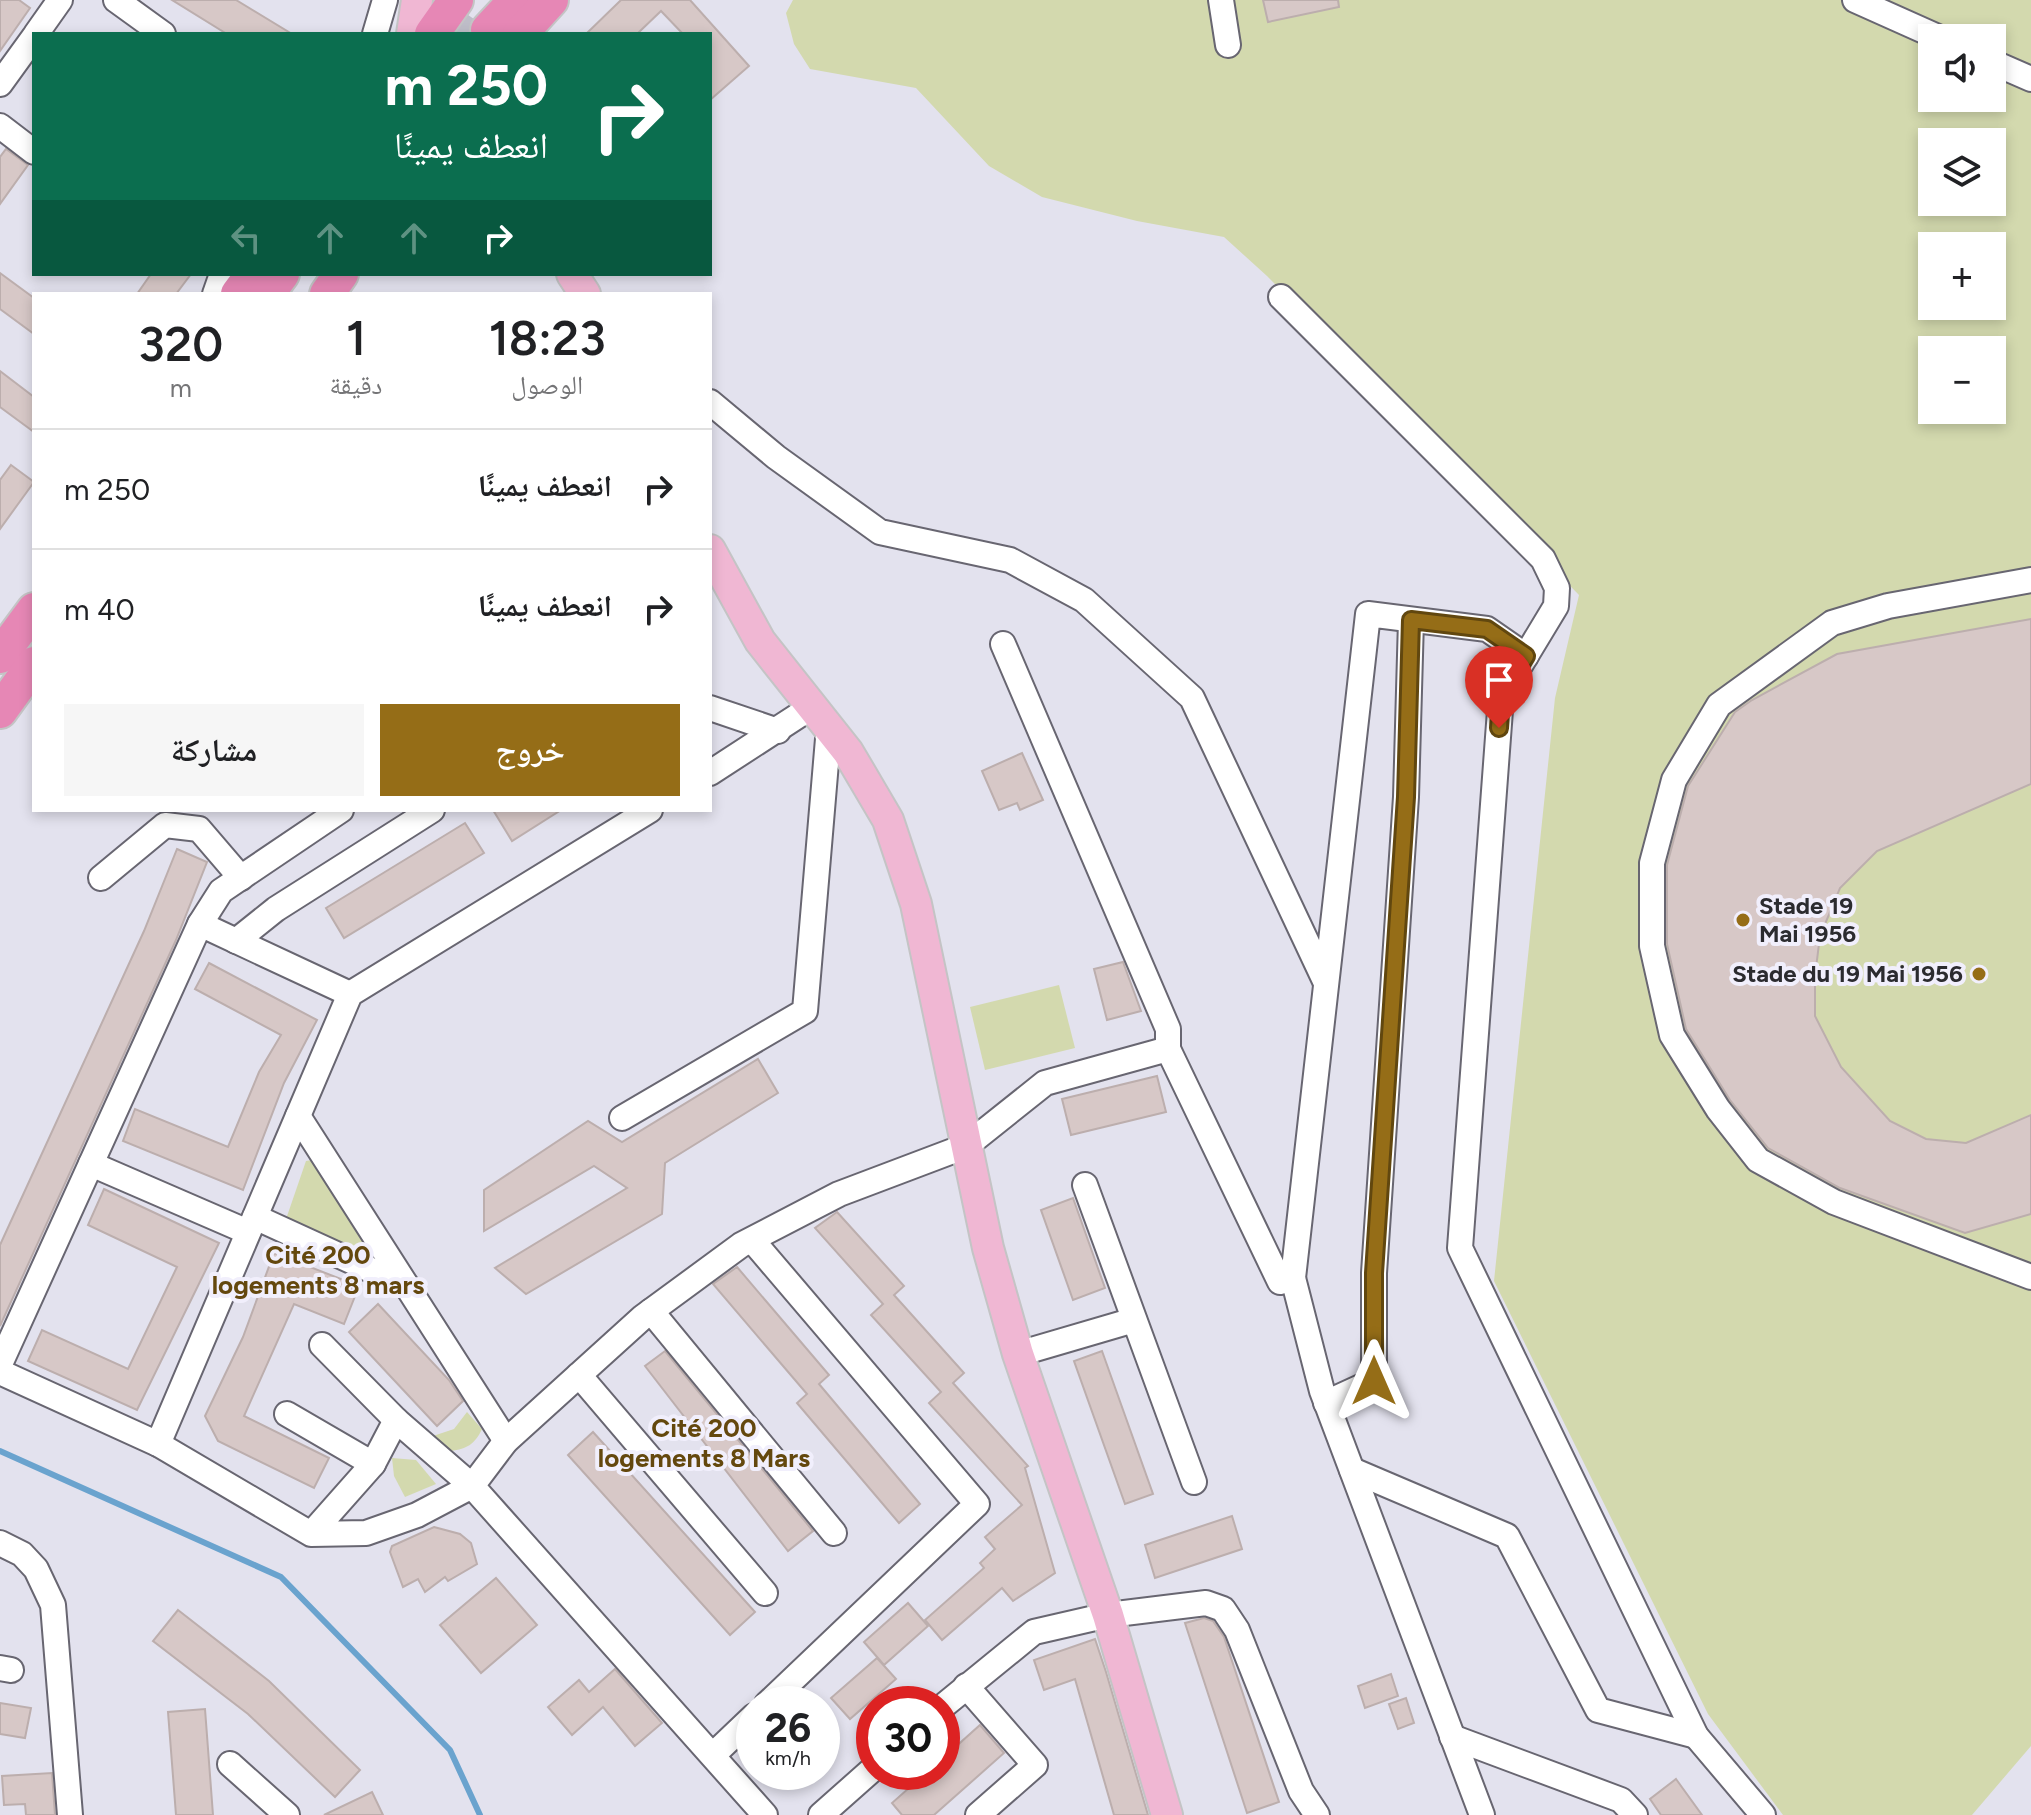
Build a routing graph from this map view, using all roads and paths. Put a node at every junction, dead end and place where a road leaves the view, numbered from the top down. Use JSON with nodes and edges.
{"nodes":[{"id":1,"x":60,"y":0,"type":"edge"},
{"id":2,"x":116,"y":0,"type":"edge"},
{"id":3,"x":385,"y":0,"type":"edge"},
{"id":4,"x":516,"y":0,"type":"edge"},
{"id":5,"x":551,"y":0,"type":"edge"},
{"id":6,"x":1221,"y":0,"type":"edge"},
{"id":7,"x":1855,"y":0,"type":"edge"},
{"id":8,"x":461,"y":16,"type":"edge"},
{"id":9,"x":1918,"y":28,"type":"edge"},
{"id":10,"x":37,"y":32,"type":"edge"},
{"id":11,"x":160,"y":32,"type":"edge"},
{"id":12,"x":376,"y":32,"type":"edge"},
{"id":13,"x":417,"y":32,"type":"edge"},
{"id":14,"x":32,"y":39,"type":"edge"},
{"id":15,"x":1228,"y":45,"type":"dead end"},
{"id":16,"x":2006,"y":68,"type":"edge"},
{"id":17,"x":2031,"y":79,"type":"edge"},
{"id":18,"x":0,"y":84,"type":"edge"},
{"id":19,"x":0,"y":126,"type":"edge"},
{"id":20,"x":32,"y":150,"type":"edge"},
{"id":21,"x":1281,"y":297,"type":"dead end"},
{"id":22,"x":712,"y":404,"type":"edge"},
{"id":23,"x":712,"y":554,"type":"edge"},
{"id":24,"x":2031,"y":580,"type":"edge"},
{"id":25,"x":32,"y":613,"type":"edge"},
{"id":26,"x":1411,"y":620,"type":"junction"},
{"id":27,"x":1003,"y":644,"type":"dead end"},
{"id":28,"x":0,"y":656,"type":"edge"},
{"id":29,"x":1526,"y":656,"type":"junction"},
{"id":30,"x":32,"y":667,"type":"edge"},
{"id":31,"x":712,"y":709,"type":"edge"},
{"id":32,"x":0,"y":711,"type":"edge"},
{"id":33,"x":821,"y":717,"type":"junction"},
{"id":34,"x":778,"y":731,"type":"junction"},
{"id":35,"x":712,"y":772,"type":"edge"},
{"id":36,"x":338,"y":812,"type":"edge"},
{"id":37,"x":429,"y":812,"type":"edge"},
{"id":38,"x":647,"y":812,"type":"edge"},
{"id":39,"x":101,"y":878,"type":"dead end"},
{"id":40,"x":241,"y":878,"type":"junction"},
{"id":41,"x":200,"y":924,"type":"junction"},
{"id":42,"x":236,"y":941,"type":"junction"},
{"id":43,"x":1326,"y":983,"type":"junction"},
{"id":44,"x":350,"y":994,"type":"junction"},
{"id":45,"x":1168,"y":1049,"type":"junction"},
{"id":46,"x":298,"y":1116,"type":"junction"},
{"id":47,"x":622,"y":1118,"type":"dead end"},
{"id":48,"x":966,"y":1146,"type":"junction"},
{"id":49,"x":91,"y":1164,"type":"junction"},
{"id":50,"x":1085,"y":1185,"type":"dead end"},
{"id":51,"x":251,"y":1224,"type":"junction"},
{"id":52,"x":752,"y":1240,"type":"junction"},
{"id":53,"x":2031,"y":1277,"type":"edge"},
{"id":54,"x":1293,"y":1278,"type":"junction"},
{"id":55,"x":408,"y":1287,"type":"junction"},
{"id":56,"x":651,"y":1311,"type":"junction"},
{"id":57,"x":1134,"y":1320,"type":"junction"},
{"id":58,"x":322,"y":1345,"type":"dead end"},
{"id":59,"x":1018,"y":1354,"type":"junction"},
{"id":60,"x":0,"y":1364,"type":"edge"},
{"id":61,"x":0,"y":1372,"type":"edge"},
{"id":62,"x":579,"y":1375,"type":"junction"},
{"id":63,"x":1326,"y":1403,"type":"junction"},
{"id":64,"x":287,"y":1414,"type":"dead end"},
{"id":65,"x":396,"y":1420,"type":"junction"},
{"id":66,"x":506,"y":1441,"type":"junction"},
{"id":67,"x":158,"y":1444,"type":"junction"},
{"id":68,"x":373,"y":1464,"type":"junction"},
{"id":69,"x":1352,"y":1470,"type":"junction"},
{"id":70,"x":1194,"y":1482,"type":"dead end"},
{"id":71,"x":472,"y":1486,"type":"junction"},
{"id":72,"x":834,"y":1533,"type":"dead end"},
{"id":73,"x":311,"y":1534,"type":"junction"},
{"id":74,"x":0,"y":1543,"type":"edge"},
{"id":75,"x":765,"y":1593,"type":"dead end"},
{"id":76,"x":1108,"y":1615,"type":"junction"},
{"id":77,"x":786,"y":1686,"type":"edge"},
{"id":78,"x":966,"y":1686,"type":"junction"},
{"id":79,"x":960,"y":1691,"type":"edge"},
{"id":80,"x":736,"y":1733,"type":"edge"},
{"id":81,"x":1696,"y":1736,"type":"junction"},
{"id":82,"x":1452,"y":1737,"type":"junction"},
{"id":83,"x":713,"y":1755,"type":"junction"},
{"id":84,"x":230,"y":1764,"type":"dead end"},
{"id":85,"x":856,"y":1784,"type":"edge"},
{"id":86,"x":70,"y":1815,"type":"edge"},
{"id":87,"x":287,"y":1815,"type":"edge"},
{"id":88,"x":765,"y":1815,"type":"edge"},
{"id":89,"x":821,"y":1815,"type":"edge"},
{"id":90,"x":978,"y":1815,"type":"edge"},
{"id":91,"x":1167,"y":1815,"type":"edge"},
{"id":92,"x":1317,"y":1815,"type":"edge"},
{"id":93,"x":1482,"y":1815,"type":"edge"},
{"id":94,"x":1635,"y":1815,"type":"edge"},
{"id":95,"x":1763,"y":1815,"type":"edge"}],
"edges":[{"from":1,"to":10,"type":"street"},
{"from":2,"to":11,"type":"street"},
{"from":3,"to":12,"type":"street"},
{"from":4,"to":8,"type":"highway"},
{"from":5,"to":8,"type":"highway"},
{"from":6,"to":15,"type":"street"},
{"from":7,"to":9,"type":"street"},
{"from":8,"to":13,"type":"main road"},
{"from":14,"to":18,"type":"street"},
{"from":16,"to":17,"type":"street"},
{"from":19,"to":20,"type":"street"},
{"from":21,"to":29,"type":"street"},
{"from":22,"to":43,"type":"street"},
{"from":23,"to":33,"type":"main road"},
{"from":24,"to":53,"type":"street"},
{"from":25,"to":28,"type":"highway"},
{"from":26,"to":29,"type":"street"},
{"from":26,"to":43,"type":"street"},
{"from":26,"to":63,"type":"street"},
{"from":27,"to":45,"type":"street"},
{"from":29,"to":81,"type":"street"},
{"from":30,"to":32,"type":"highway"},
{"from":31,"to":34,"type":"street"},
{"from":33,"to":34,"type":"street"},
{"from":33,"to":47,"type":"street"},
{"from":33,"to":48,"type":"main road"},
{"from":34,"to":35,"type":"street"},
{"from":36,"to":40,"type":"street"},
{"from":37,"to":42,"type":"street"},
{"from":38,"to":44,"type":"street"},
{"from":39,"to":40,"type":"street"},
{"from":40,"to":41,"type":"street"},
{"from":41,"to":42,"type":"street"},
{"from":41,"to":49,"type":"street"},
{"from":42,"to":44,"type":"street"},
{"from":43,"to":54,"type":"street"},
{"from":44,"to":46,"type":"street"},
{"from":45,"to":48,"type":"street"},
{"from":45,"to":54,"type":"street"},
{"from":46,"to":51,"type":"street"},
{"from":46,"to":55,"type":"street"},
{"from":48,"to":52,"type":"street"},
{"from":48,"to":59,"type":"main road"},
{"from":49,"to":51,"type":"street"},
{"from":49,"to":60,"type":"street"},
{"from":50,"to":57,"type":"street"},
{"from":51,"to":55,"type":"street"},
{"from":51,"to":67,"type":"street"},
{"from":52,"to":56,"type":"street"},
{"from":52,"to":77,"type":"street"},
{"from":54,"to":63,"type":"street"},
{"from":55,"to":66,"type":"street"},
{"from":56,"to":62,"type":"street"},
{"from":56,"to":72,"type":"street"},
{"from":57,"to":59,"type":"street"},
{"from":57,"to":70,"type":"street"},
{"from":58,"to":65,"type":"street"},
{"from":59,"to":76,"type":"main road"},
{"from":61,"to":67,"type":"street"},
{"from":62,"to":66,"type":"street"},
{"from":62,"to":75,"type":"street"},
{"from":63,"to":69,"type":"street"},
{"from":64,"to":68,"type":"street"},
{"from":65,"to":68,"type":"street"},
{"from":65,"to":71,"type":"street"},
{"from":66,"to":71,"type":"street"},
{"from":67,"to":73,"type":"street"},
{"from":68,"to":73,"type":"street"},
{"from":69,"to":81,"type":"street"},
{"from":69,"to":82,"type":"street"},
{"from":71,"to":73,"type":"street"},
{"from":71,"to":83,"type":"street"},
{"from":74,"to":86,"type":"street"},
{"from":76,"to":78,"type":"street"},
{"from":76,"to":91,"type":"main road"},
{"from":76,"to":92,"type":"street"},
{"from":78,"to":79,"type":"street"},
{"from":78,"to":90,"type":"street"},
{"from":80,"to":83,"type":"street"},
{"from":81,"to":95,"type":"street"},
{"from":82,"to":93,"type":"street"},
{"from":82,"to":94,"type":"street"},
{"from":83,"to":88,"type":"street"},
{"from":84,"to":87,"type":"street"},
{"from":85,"to":89,"type":"street"}]}
